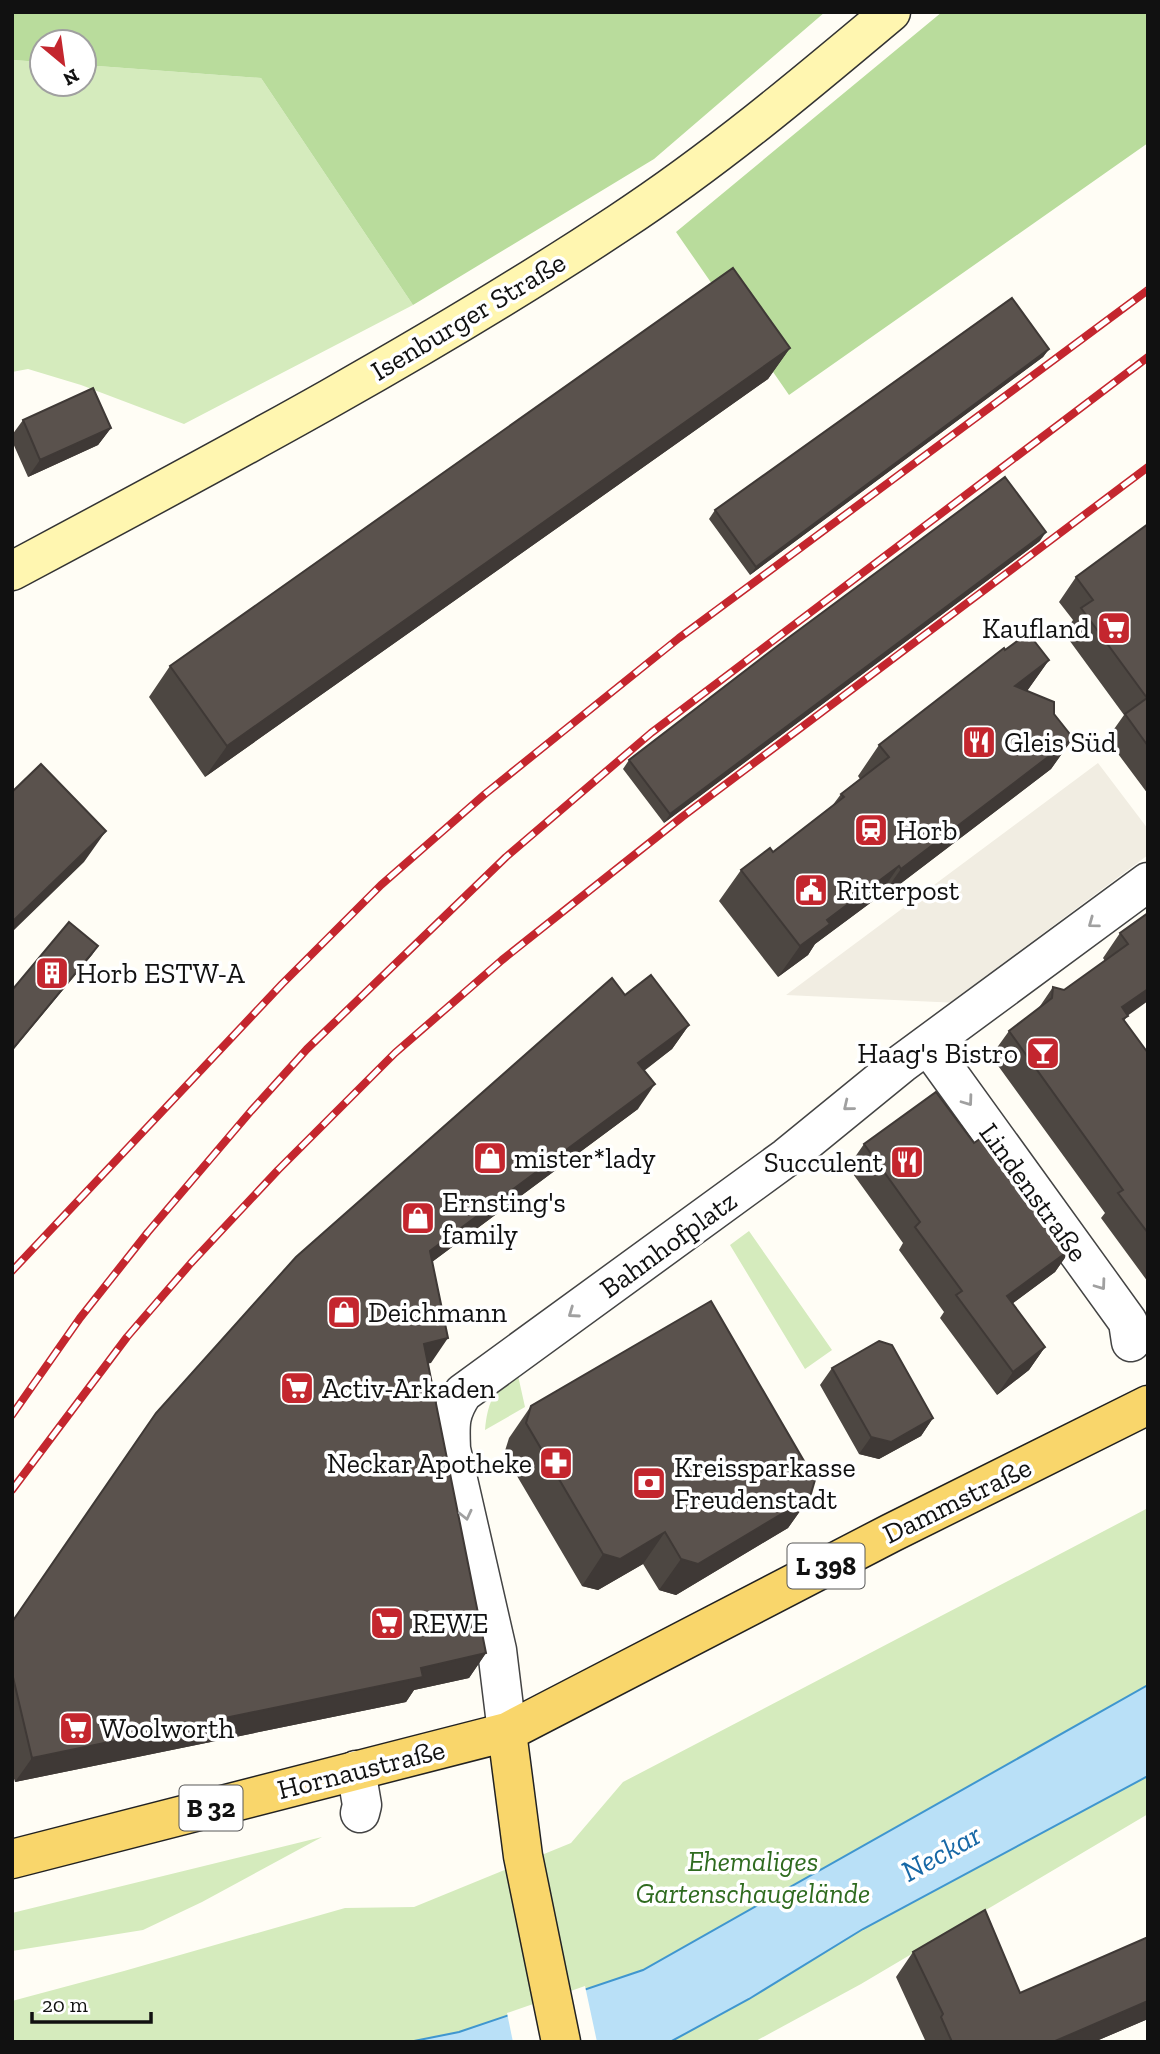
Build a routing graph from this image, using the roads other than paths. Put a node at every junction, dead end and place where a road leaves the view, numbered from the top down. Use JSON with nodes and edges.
{"nodes":[{"id":1,"x":891,"y":12,"type":"edge"},
{"id":2,"x":12,"y":571,"type":"edge"},
{"id":3,"x":1148,"y":882,"type":"edge"},
{"id":4,"x":928,"y":1045,"type":"junction"},
{"id":5,"x":1130,"y":1332,"type":"dead end"},
{"id":6,"x":1148,"y":1405,"type":"edge"},
{"id":7,"x":507,"y":1732,"type":"junction"},
{"id":8,"x":356,"y":1770,"type":"junction"},
{"id":9,"x":360,"y":1813,"type":"dead end"},
{"id":10,"x":12,"y":1859,"type":"edge"},
{"id":11,"x":561,"y":2042,"type":"edge"}],
"edges":[{"from":1,"to":2,"type":"street","name":"Isenburger Straße"},
{"from":3,"to":4,"type":"street","name":"Bahnhofplatz","one_way":true},
{"from":4,"to":5,"type":"street","name":"Lindenstraße","one_way":true},
{"from":4,"to":7,"type":"street","name":"Bahnhofplatz","one_way":true},
{"from":6,"to":7,"type":"main road","name":"Dammstraße","number":"L 398"},
{"from":7,"to":8,"type":"main road","name":"Hornaustraße","number":"B 32"},
{"from":7,"to":11,"type":"main road"},
{"from":8,"to":9,"type":"street"},
{"from":8,"to":10,"type":"main road","name":"Hornaustraße","number":"B 32"}]}
